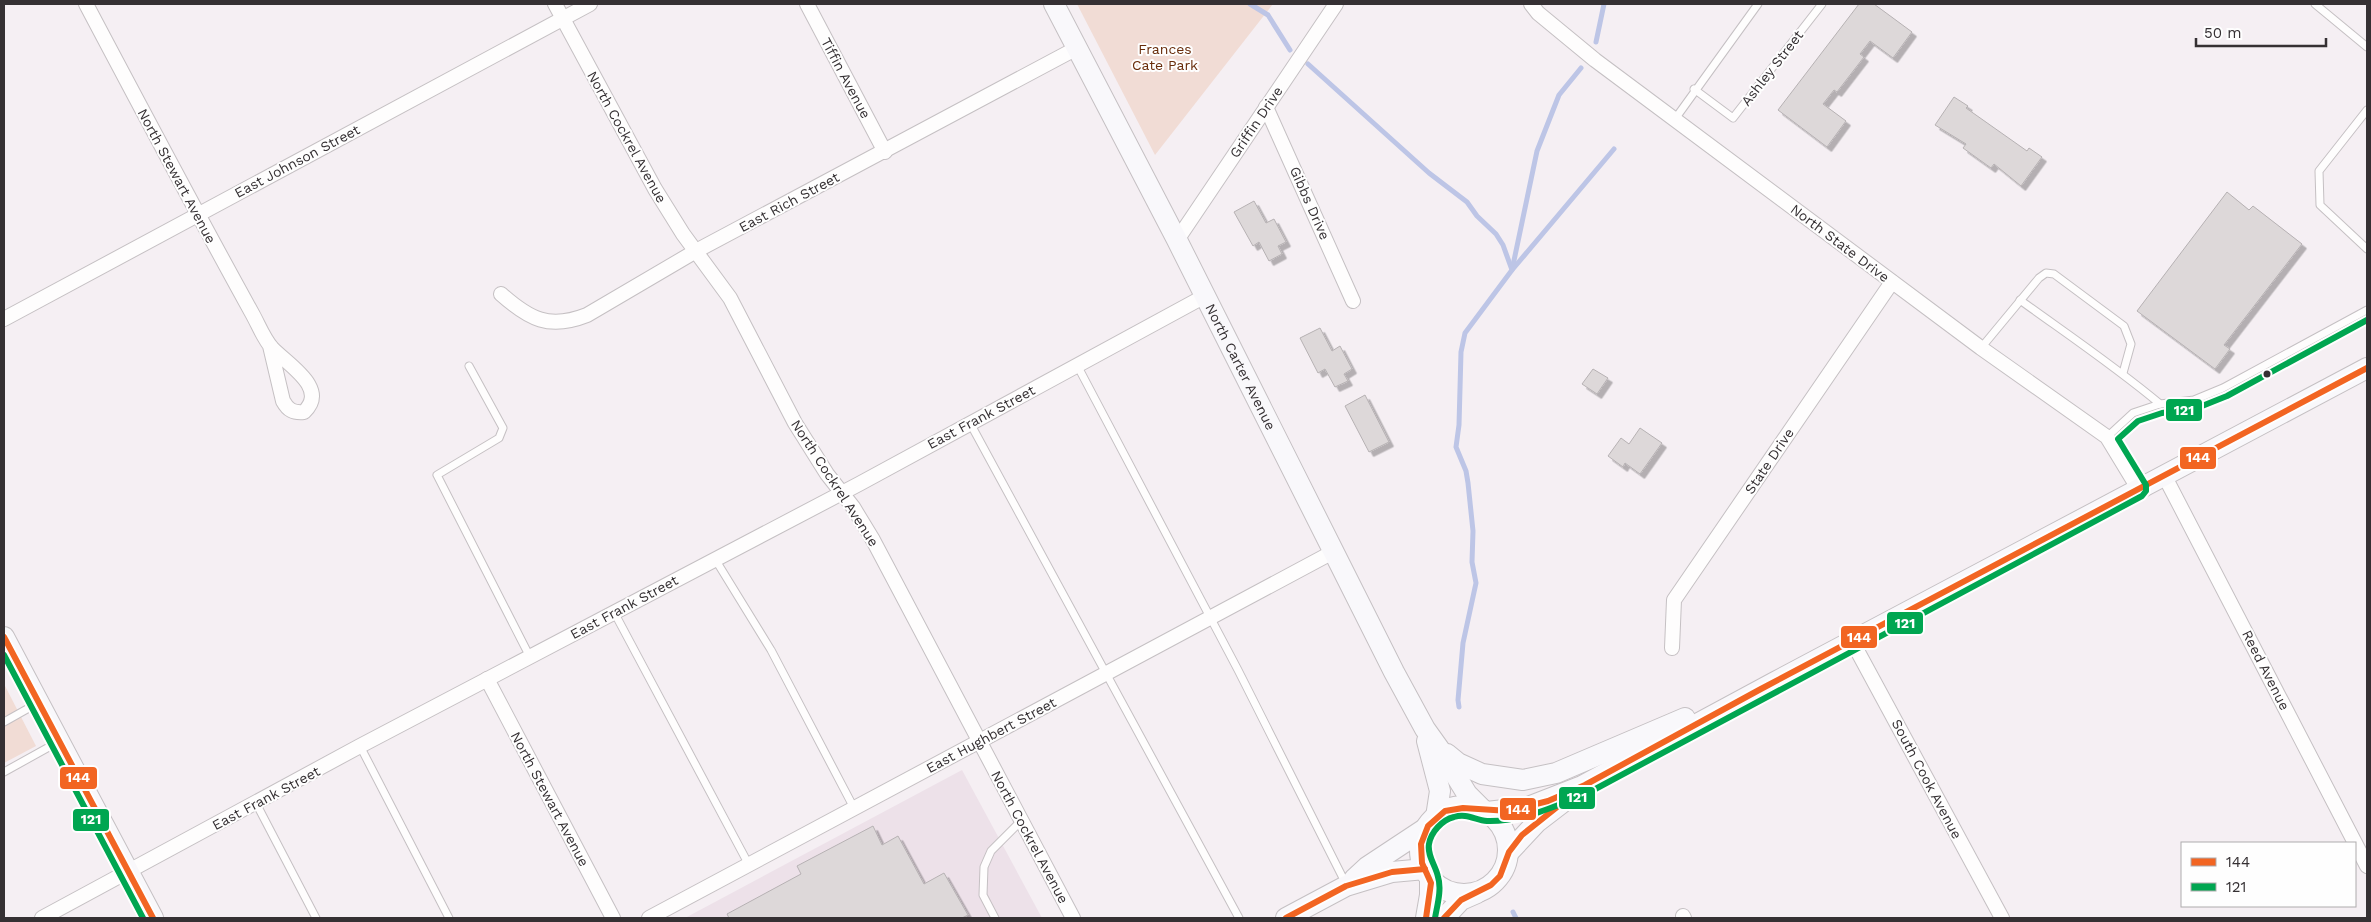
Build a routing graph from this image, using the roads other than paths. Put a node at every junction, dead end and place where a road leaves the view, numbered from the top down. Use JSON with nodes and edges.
{"nodes":[{"id":1,"x":86,"y":4,"type":"edge"},
{"id":2,"x":555,"y":4,"type":"edge"},
{"id":3,"x":590,"y":4,"type":"edge"},
{"id":4,"x":807,"y":4,"type":"edge"},
{"id":5,"x":1054,"y":4,"type":"edge"},
{"id":6,"x":1336,"y":4,"type":"edge"},
{"id":7,"x":1531,"y":4,"type":"edge"},
{"id":8,"x":1758,"y":4,"type":"edge"},
{"id":9,"x":1822,"y":4,"type":"edge"},
{"id":10,"x":2315,"y":4,"type":"edge"},
{"id":11,"x":562,"y":18,"type":"junction"},
{"id":12,"x":2367,"y":47,"type":"edge"},
{"id":13,"x":1078,"y":48,"type":"junction"},
{"id":14,"x":1694,"y":89,"type":"junction"},
{"id":15,"x":1266,"y":107,"type":"junction"},
{"id":16,"x":2367,"y":110,"type":"edge"},
{"id":17,"x":1675,"y":119,"type":"junction"},
{"id":18,"x":885,"y":152,"type":"junction"},
{"id":19,"x":197,"y":215,"type":"junction"},
{"id":20,"x":1177,"y":240,"type":"junction"},
{"id":21,"x":2367,"y":248,"type":"edge"},
{"id":22,"x":696,"y":251,"type":"junction"},
{"id":23,"x":1892,"y":282,"type":"junction"},
{"id":24,"x":501,"y":294,"type":"dead end"},
{"id":25,"x":1205,"y":296,"type":"junction"},
{"id":26,"x":2020,"y":300,"type":"junction"},
{"id":27,"x":1353,"y":301,"type":"dead end"},
{"id":28,"x":2367,"y":310,"type":"edge"},
{"id":29,"x":4,"y":319,"type":"edge"},
{"id":30,"x":270,"y":346,"type":"dead end"},
{"id":31,"x":1981,"y":348,"type":"junction"},
{"id":32,"x":1077,"y":365,"type":"junction"},
{"id":33,"x":469,"y":366,"type":"dead end"},
{"id":34,"x":2367,"y":368,"type":"edge"},
{"id":35,"x":2123,"y":373,"type":"junction"},
{"id":36,"x":2160,"y":404,"type":"junction"},
{"id":37,"x":970,"y":423,"type":"junction"},
{"id":38,"x":2107,"y":437,"type":"junction"},
{"id":39,"x":2164,"y":475,"type":"junction"},
{"id":40,"x":2138,"y":488,"type":"junction"},
{"id":41,"x":842,"y":493,"type":"junction"},
{"id":42,"x":1333,"y":552,"type":"junction"},
{"id":43,"x":715,"y":559,"type":"junction"},
{"id":44,"x":614,"y":612,"type":"junction"},
{"id":45,"x":1210,"y":618,"type":"junction"},
{"id":46,"x":4,"y":637,"type":"edge"},
{"id":47,"x":1852,"y":641,"type":"junction"},
{"id":48,"x":1672,"y":648,"type":"dead end"},
{"id":49,"x":530,"y":657,"type":"junction"},
{"id":50,"x":1106,"y":674,"type":"junction"},
{"id":51,"x":488,"y":679,"type":"junction"},
{"id":52,"x":1775,"y":682,"type":"junction"},
{"id":53,"x":38,"y":703,"type":"junction"},
{"id":54,"x":4,"y":722,"type":"edge"},
{"id":55,"x":1425,"y":729,"type":"junction"},
{"id":56,"x":59,"y":742,"type":"junction"},
{"id":57,"x":979,"y":742,"type":"junction"},
{"id":58,"x":360,"y":746,"type":"junction"},
{"id":59,"x":1440,"y":750,"type":"junction"},
{"id":60,"x":4,"y":772,"type":"edge"},
{"id":61,"x":1582,"y":786,"type":"junction"},
{"id":62,"x":256,"y":803,"type":"junction"},
{"id":63,"x":854,"y":808,"type":"junction"},
{"id":64,"x":1485,"y":811,"type":"junction"},
{"id":65,"x":1022,"y":821,"type":"junction"},
{"id":66,"x":1431,"y":822,"type":"junction"},
{"id":67,"x":2355,"y":842,"type":"edge"},
{"id":68,"x":2356,"y":845,"type":"edge"},
{"id":69,"x":1509,"y":852,"type":"junction"},
{"id":70,"x":749,"y":865,"type":"junction"},
{"id":71,"x":2367,"y":866,"type":"edge"},
{"id":72,"x":128,"y":872,"type":"junction"},
{"id":73,"x":1428,"y":874,"type":"junction"},
{"id":74,"x":1346,"y":886,"type":"junction"},
{"id":75,"x":1479,"y":892,"type":"junction"},
{"id":76,"x":42,"y":918,"type":"edge"},
{"id":77,"x":153,"y":918,"type":"edge"},
{"id":78,"x":316,"y":918,"type":"edge"},
{"id":79,"x":449,"y":918,"type":"edge"},
{"id":80,"x":613,"y":918,"type":"edge"},
{"id":81,"x":648,"y":918,"type":"edge"},
{"id":82,"x":995,"y":918,"type":"edge"},
{"id":83,"x":1073,"y":918,"type":"edge"},
{"id":84,"x":1239,"y":918,"type":"edge"},
{"id":85,"x":1286,"y":918,"type":"edge"},
{"id":86,"x":1426,"y":918,"type":"edge"},
{"id":87,"x":1444,"y":918,"type":"edge"},
{"id":88,"x":2002,"y":918,"type":"edge"}],
"edges":[{"from":1,"to":19,"type":"street","name":"North Stewart Avenue"},
{"from":2,"to":11,"type":"street","name":"North Cockrel Avenue"},
{"from":3,"to":11,"type":"street","name":"East Johnson Street"},
{"from":4,"to":18,"type":"street","name":"Tiffin Avenue"},
{"from":5,"to":13,"type":"street","name":"North Carter Avenue"},
{"from":6,"to":15,"type":"street","name":"Griffin Drive"},
{"from":7,"to":17,"type":"street","name":"North State Drive"},
{"from":8,"to":14,"type":"lane"},
{"from":9,"to":14,"type":"lane","name":"Ashley Street"},
{"from":10,"to":12,"type":"lane"},
{"from":11,"to":19,"type":"street","name":"East Johnson Street"},
{"from":11,"to":22,"type":"street","name":"North Cockrel Avenue"},
{"from":13,"to":18,"type":"street","name":"East Rich Street"},
{"from":13,"to":20,"type":"street","name":"North Carter Avenue"},
{"from":14,"to":17,"type":"lane"},
{"from":15,"to":20,"type":"street","name":"Griffin Drive"},
{"from":15,"to":27,"type":"street","name":"Gibbs Drive"},
{"from":16,"to":21,"type":"lane"},
{"from":17,"to":23,"type":"street","name":"North State Drive"},
{"from":18,"to":22,"type":"street","name":"East Rich Street"},
{"from":19,"to":29,"type":"street","name":"East Johnson Street"},
{"from":19,"to":30,"type":"street","name":"North Stewart Avenue"},
{"from":20,"to":25,"type":"street","name":"North Carter Avenue"},
{"from":22,"to":24,"type":"street","name":"East Rich Street"},
{"from":22,"to":41,"type":"street","name":"North Cockrel Avenue"},
{"from":23,"to":31,"type":"street","name":"North State Drive"},
{"from":23,"to":48,"type":"street","name":"State Drive"},
{"from":25,"to":32,"type":"street","name":"East Frank Street"},
{"from":25,"to":42,"type":"street","name":"North Carter Avenue"},
{"from":26,"to":31,"type":"lane"},
{"from":26,"to":35,"type":"lane"},
{"from":26,"to":35,"type":"lane"},
{"from":28,"to":36,"type":"lane"},
{"from":31,"to":38,"type":"street","name":"North State Drive"},
{"from":32,"to":37,"type":"street","name":"East Frank Street"},
{"from":32,"to":45,"type":"lane"},
{"from":33,"to":49,"type":"lane"},
{"from":34,"to":39,"type":"street"},
{"from":35,"to":36,"type":"lane"},
{"from":36,"to":38,"type":"lane"},
{"from":37,"to":41,"type":"street","name":"East Frank Street"},
{"from":37,"to":50,"type":"lane"},
{"from":38,"to":40,"type":"street","name":"North State Drive"},
{"from":39,"to":40,"type":"street"},
{"from":39,"to":67,"type":"street","name":"Reed Avenue"},
{"from":40,"to":47,"type":"street"},
{"from":41,"to":43,"type":"street","name":"East Frank Street"},
{"from":41,"to":57,"type":"street","name":"North Cockrel Avenue"},
{"from":42,"to":45,"type":"street","name":"East Hughbert Street"},
{"from":42,"to":55,"type":"street","name":"North Carter Avenue"},
{"from":43,"to":44,"type":"street","name":"East Frank Street"},
{"from":43,"to":63,"type":"lane"},
{"from":44,"to":49,"type":"street","name":"East Frank Street"},
{"from":44,"to":70,"type":"lane"},
{"from":45,"to":50,"type":"street","name":"East Hughbert Street"},
{"from":45,"to":74,"type":"lane"},
{"from":46,"to":53,"type":"street"},
{"from":47,"to":52,"type":"street"},
{"from":47,"to":88,"type":"street","name":"South Cook Avenue"},
{"from":49,"to":51,"type":"street","name":"East Frank Street"},
{"from":50,"to":57,"type":"street","name":"East Hughbert Street"},
{"from":50,"to":84,"type":"lane"},
{"from":51,"to":58,"type":"street","name":"East Frank Street"},
{"from":51,"to":80,"type":"street","name":"North Stewart Avenue"},
{"from":52,"to":59,"type":"street"},
{"from":52,"to":61,"type":"street"},
{"from":53,"to":54,"type":"lane"},
{"from":53,"to":56,"type":"street"},
{"from":55,"to":59,"type":"street","name":"North Carter Avenue"},
{"from":55,"to":66,"type":"street","name":"North Carter Avenue"},
{"from":56,"to":60,"type":"lane"},
{"from":56,"to":72,"type":"street"},
{"from":57,"to":63,"type":"street","name":"East Hughbert Street"},
{"from":57,"to":65,"type":"street","name":"North Cockrel Avenue"},
{"from":58,"to":62,"type":"street","name":"East Frank Street"},
{"from":58,"to":79,"type":"lane"},
{"from":59,"to":64,"type":"street","name":"North Carter Avenue"},
{"from":61,"to":64,"type":"street"},
{"from":61,"to":69,"type":"street"},
{"from":62,"to":72,"type":"street","name":"East Frank Street"},
{"from":62,"to":78,"type":"lane"},
{"from":63,"to":70,"type":"street","name":"East Hughbert Street"},
{"from":64,"to":66,"type":"street"},
{"from":64,"to":69,"type":"street"},
{"from":65,"to":82,"type":"lane"},
{"from":65,"to":83,"type":"street","name":"North Cockrel Avenue"},
{"from":66,"to":73,"type":"street"},
{"from":66,"to":74,"type":"street"},
{"from":68,"to":71,"type":"street","name":"Reed Avenue"},
{"from":69,"to":75,"type":"street"},
{"from":70,"to":81,"type":"street","name":"East Hughbert Street"},
{"from":72,"to":76,"type":"street","name":"East Frank Street"},
{"from":72,"to":77,"type":"street"},
{"from":73,"to":74,"type":"street"},
{"from":73,"to":75,"type":"street"},
{"from":73,"to":86,"type":"street"},
{"from":74,"to":85,"type":"street"},
{"from":75,"to":87,"type":"street"}]}
